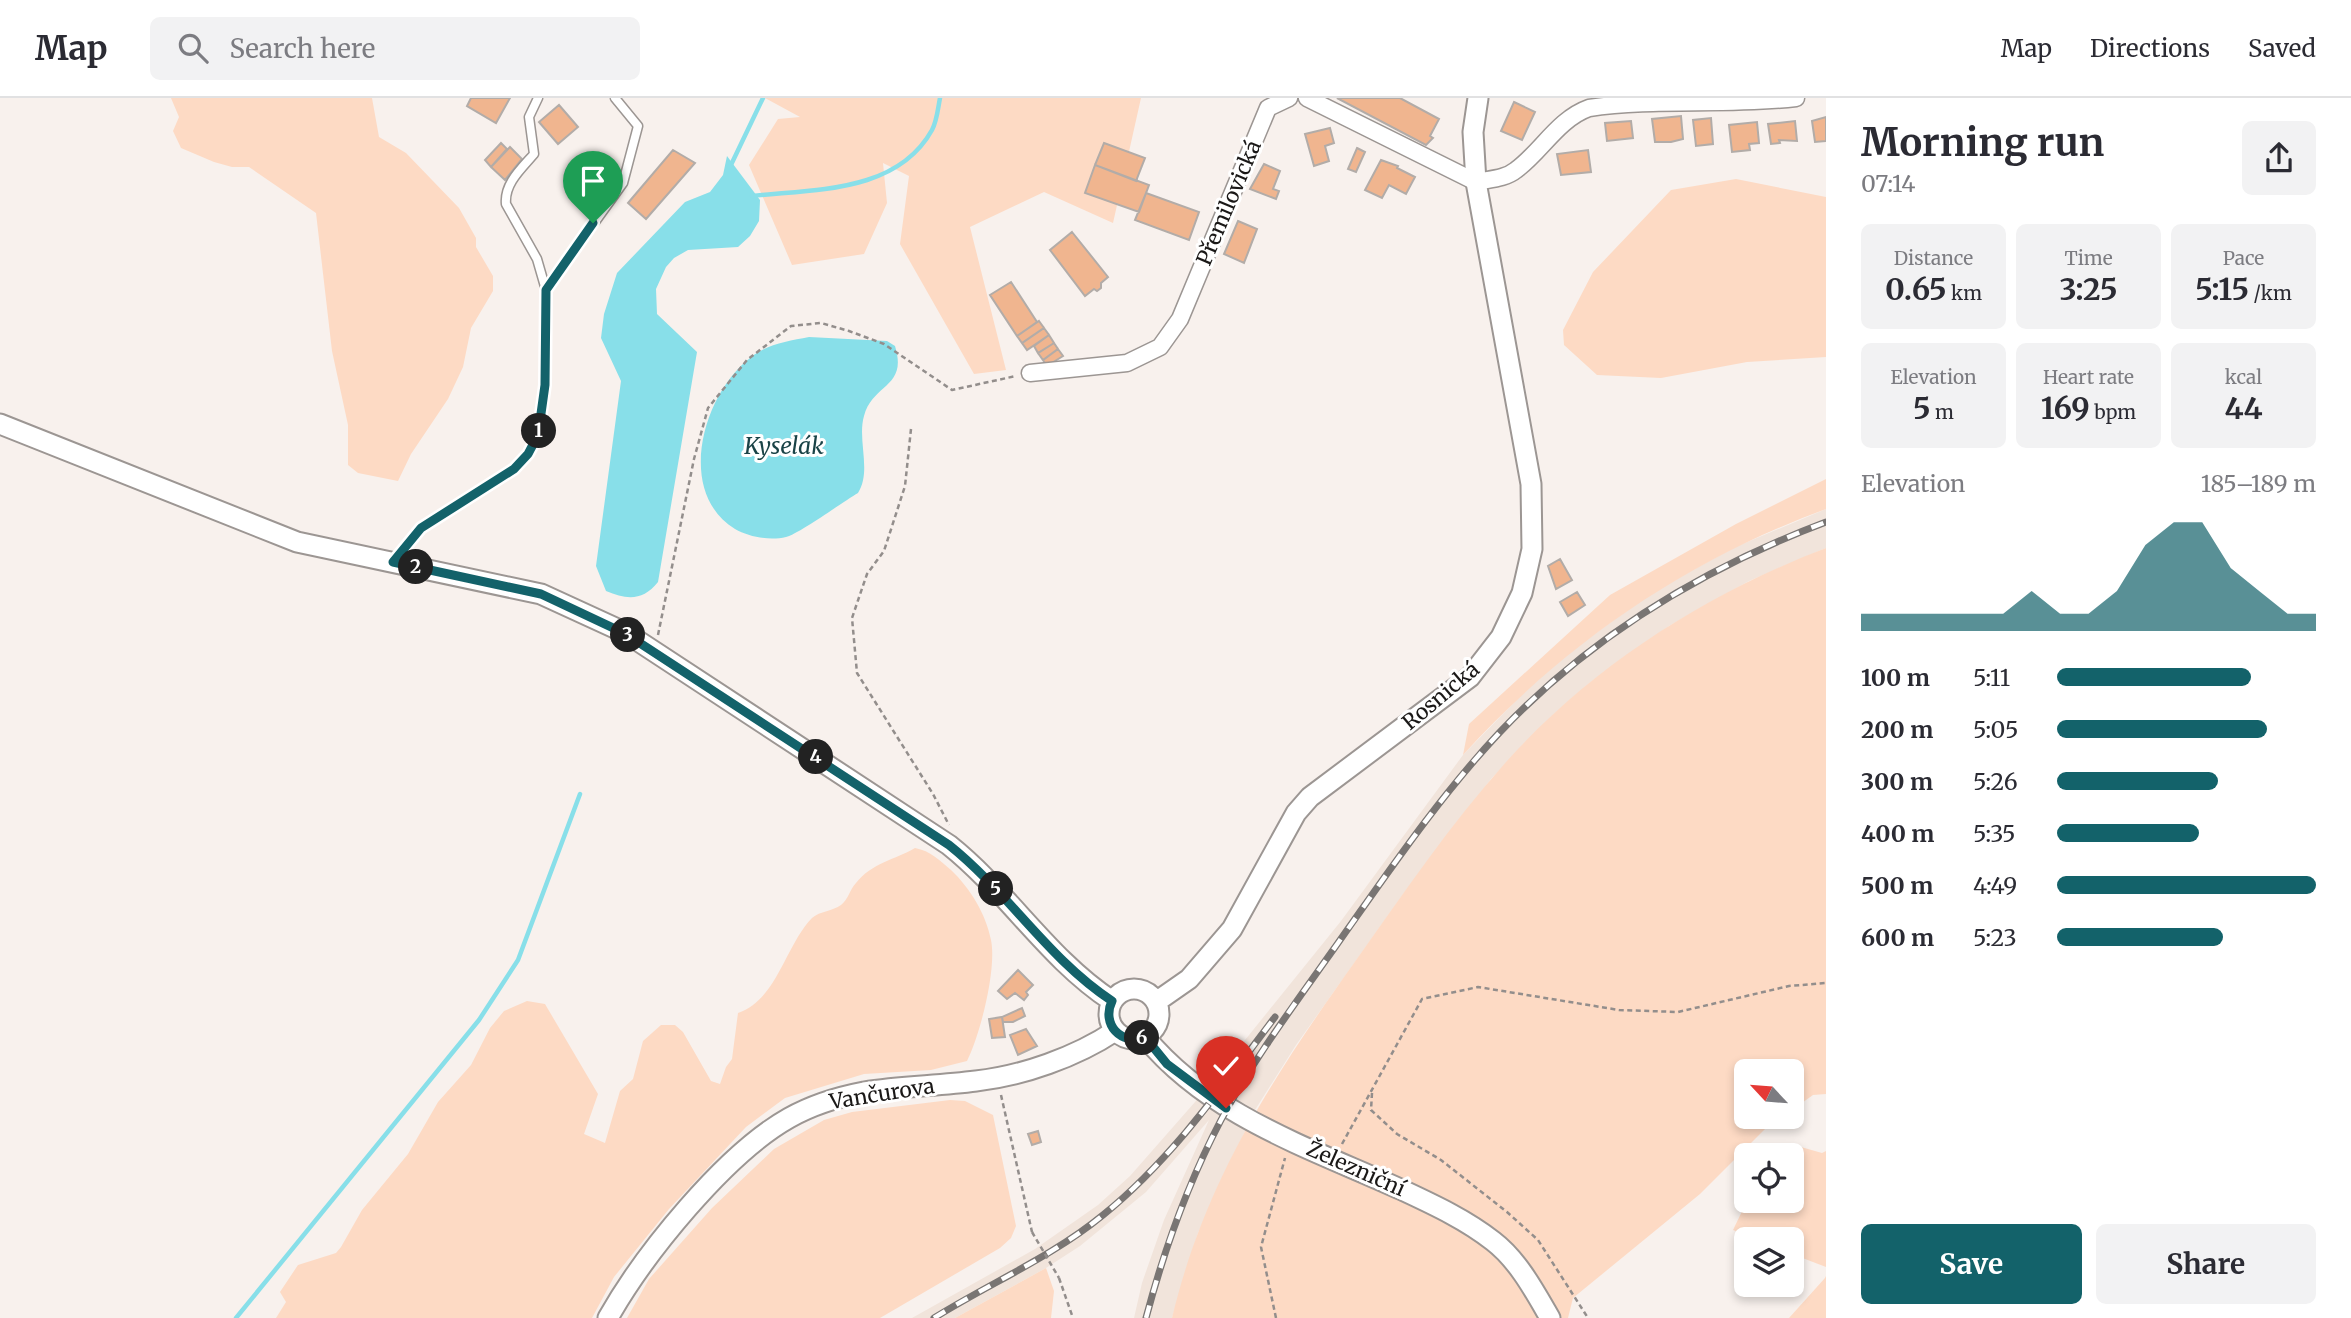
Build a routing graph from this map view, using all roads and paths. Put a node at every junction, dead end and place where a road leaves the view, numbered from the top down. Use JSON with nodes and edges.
{"nodes":[{"id":1,"x":538,"y":98,"type":"edge"},
{"id":2,"x":615,"y":98,"type":"edge"},
{"id":3,"x":1289,"y":98,"type":"edge"},
{"id":4,"x":1307,"y":98,"type":"edge"},
{"id":5,"x":1478,"y":98,"type":"edge"},
{"id":6,"x":1796,"y":98,"type":"edge"},
{"id":7,"x":1476,"y":182,"type":"junction"},
{"id":8,"x":546,"y":290,"type":"junction"},
{"id":9,"x":1030,"y":373,"type":"joint"},
{"id":10,"x":0,"y":424,"type":"edge"},
{"id":11,"x":911,"y":429,"type":"dead end"},
{"id":12,"x":393,"y":562,"type":"junction"},
{"id":13,"x":654,"y":652,"type":"junction"},
{"id":14,"x":949,"y":845,"type":"junction"},
{"id":15,"x":1826,"y":983,"type":"edge"},
{"id":16,"x":1112,"y":1001,"type":"junction"},
{"id":17,"x":1156,"y":1002,"type":"junction"},
{"id":18,"x":1115,"y":1031,"type":"junction"},
{"id":19,"x":1145,"y":1037,"type":"junction"},
{"id":20,"x":997,"y":1078,"type":"junction"},
{"id":21,"x":1372,"y":1089,"type":"junction"},
{"id":22,"x":1290,"y":1140,"type":"junction"},
{"id":23,"x":1333,"y":1159,"type":"junction"},
{"id":24,"x":608,"y":1318,"type":"edge"},
{"id":25,"x":1073,"y":1318,"type":"edge"},
{"id":26,"x":1276,"y":1318,"type":"edge"},
{"id":27,"x":1550,"y":1318,"type":"edge"},
{"id":28,"x":1588,"y":1318,"type":"edge"}],
"edges":[{"from":1,"to":8,"type":"lane"},
{"from":2,"to":8,"type":"lane"},
{"from":3,"to":9,"type":"street","name":"Přemilovická"},
{"from":4,"to":7,"type":"street"},
{"from":5,"to":7,"type":"street","name":"Rosnická"},
{"from":6,"to":7,"type":"street"},
{"from":7,"to":17,"type":"street","name":"Rosnická"},
{"from":8,"to":12,"type":"lane"},
{"from":9,"to":13,"type":"path"},
{"from":10,"to":12,"type":"street"},
{"from":11,"to":14,"type":"path"},
{"from":12,"to":13,"type":"street"},
{"from":13,"to":14,"type":"street"},
{"from":14,"to":16,"type":"street"},
{"from":15,"to":21,"type":"path"},
{"from":16,"to":17,"type":"street"},
{"from":16,"to":18,"type":"street"},
{"from":17,"to":19,"type":"street"},
{"from":18,"to":19,"type":"street"},
{"from":18,"to":20,"type":"street","name":"Vančurova"},
{"from":19,"to":22,"type":"street","name":"Železniční"},
{"from":20,"to":24,"type":"street","name":"Vančurova"},
{"from":20,"to":25,"type":"path","bridge":true},
{"from":21,"to":23,"type":"path"},
{"from":21,"to":28,"type":"path"},
{"from":22,"to":23,"type":"street","name":"Železniční"},
{"from":22,"to":26,"type":"path"},
{"from":23,"to":27,"type":"street","name":"Železniční"}]}
